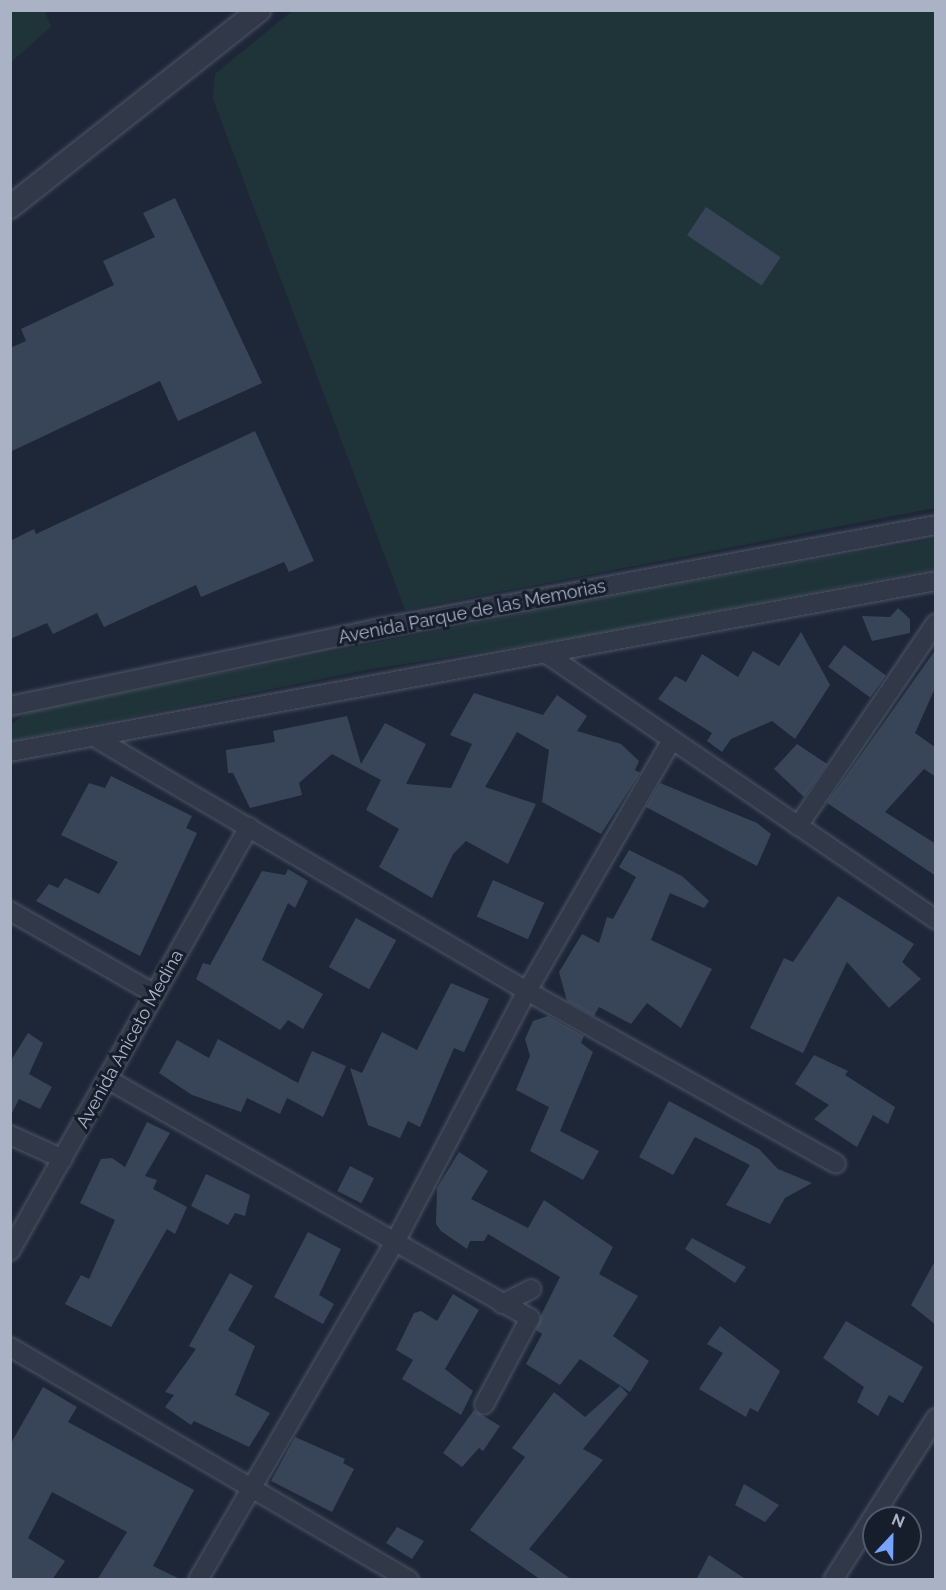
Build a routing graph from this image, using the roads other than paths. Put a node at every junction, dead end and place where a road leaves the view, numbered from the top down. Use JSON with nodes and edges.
{"nodes":[{"id":1,"x":259,"y":10,"type":"edge"},
{"id":2,"x":10,"y":207,"type":"edge"},
{"id":3,"x":936,"y":525,"type":"edge"},
{"id":4,"x":936,"y":581,"type":"edge"},
{"id":5,"x":936,"y":623,"type":"edge"},
{"id":6,"x":548,"y":655,"type":"junction"},
{"id":7,"x":10,"y":706,"type":"edge"},
{"id":8,"x":99,"y":740,"type":"junction"},
{"id":9,"x":672,"y":740,"type":"junction"},
{"id":10,"x":10,"y":753,"type":"edge"},
{"id":11,"x":798,"y":826,"type":"junction"},
{"id":12,"x":249,"y":827,"type":"junction"},
{"id":13,"x":10,"y":911,"type":"edge"},
{"id":14,"x":936,"y":920,"type":"edge"},
{"id":15,"x":527,"y":991,"type":"junction"},
{"id":16,"x":155,"y":994,"type":"junction"},
{"id":17,"x":109,"y":1080,"type":"junction"},
{"id":18,"x":10,"y":1135,"type":"edge"},
{"id":19,"x":63,"y":1159,"type":"junction"},
{"id":20,"x":836,"y":1164,"type":"dead end"},
{"id":21,"x":395,"y":1242,"type":"junction"},
{"id":22,"x":10,"y":1251,"type":"edge"},
{"id":23,"x":531,"y":1289,"type":"dead end"},
{"id":24,"x":502,"y":1304,"type":"junction"},
{"id":25,"x":10,"y":1347,"type":"edge"},
{"id":26,"x":484,"y":1405,"type":"dead end"},
{"id":27,"x":936,"y":1418,"type":"edge"},
{"id":28,"x":250,"y":1487,"type":"junction"},
{"id":29,"x":198,"y":1580,"type":"edge"},
{"id":30,"x":409,"y":1580,"type":"edge"},
{"id":31,"x":834,"y":1580,"type":"edge"}],
"edges":[{"from":1,"to":2,"type":"street"},
{"from":3,"to":7,"type":"street","name":"Avenida Parque de las Memorias"},
{"from":4,"to":6,"type":"street"},
{"from":5,"to":11,"type":"street"},
{"from":6,"to":8,"type":"street"},
{"from":6,"to":9,"type":"street"},
{"from":8,"to":10,"type":"street"},
{"from":8,"to":12,"type":"street"},
{"from":9,"to":11,"type":"street"},
{"from":9,"to":15,"type":"street"},
{"from":11,"to":14,"type":"street"},
{"from":12,"to":15,"type":"street"},
{"from":12,"to":16,"type":"street","name":"Avenida Aniceto Medina"},
{"from":13,"to":16,"type":"street"},
{"from":15,"to":20,"type":"street"},
{"from":15,"to":21,"type":"street"},
{"from":16,"to":17,"type":"street","name":"Avenida Aniceto Medina"},
{"from":17,"to":19,"type":"street","name":"Avenida Aniceto Medina"},
{"from":17,"to":21,"type":"street"},
{"from":18,"to":19,"type":"street"},
{"from":19,"to":22,"type":"street","name":"Avenida Aniceto Medina"},
{"from":21,"to":24,"type":"street"},
{"from":21,"to":28,"type":"street"},
{"from":23,"to":24,"type":"street"},
{"from":24,"to":26,"type":"street"},
{"from":25,"to":28,"type":"street"},
{"from":27,"to":31,"type":"street"},
{"from":28,"to":29,"type":"street"},
{"from":28,"to":30,"type":"street"}]}
